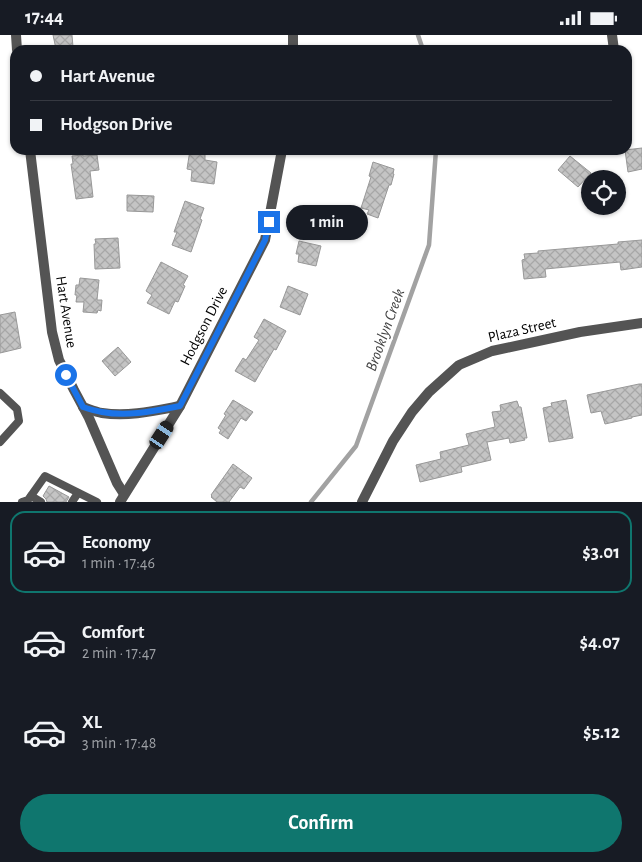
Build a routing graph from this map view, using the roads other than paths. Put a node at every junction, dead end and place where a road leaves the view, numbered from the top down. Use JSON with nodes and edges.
{"nodes":[{"id":1,"x":31,"y":155,"type":"edge"},
{"id":2,"x":281,"y":155,"type":"edge"},
{"id":3,"x":642,"y":323,"type":"edge"},
{"id":4,"x":0,"y":393,"type":"edge"},
{"id":5,"x":180,"y":406,"type":"junction"},
{"id":6,"x":83,"y":407,"type":"junction"},
{"id":7,"x":0,"y":441,"type":"edge"},
{"id":8,"x":78,"y":493,"type":"junction"},
{"id":9,"x":122,"y":498,"type":"edge"},
{"id":10,"x":27,"y":500,"type":"edge"},
{"id":11,"x":40,"y":502,"type":"edge"},
{"id":12,"x":72,"y":502,"type":"edge"},
{"id":13,"x":97,"y":502,"type":"edge"},
{"id":14,"x":362,"y":502,"type":"edge"}],
"edges":[{"from":1,"to":6,"type":"street","name":"Hart Avenue"},
{"from":2,"to":5,"type":"street","name":"Hodgson Drive"},
{"from":3,"to":14,"type":"street","name":"Plaza Street"},
{"from":4,"to":7,"type":"lane"},
{"from":5,"to":6,"type":"street"},
{"from":5,"to":9,"type":"street","name":"Hodgson Drive"},
{"from":6,"to":9,"type":"street","name":"Hart Avenue"},
{"from":8,"to":10,"type":"lane"},
{"from":8,"to":12,"type":"lane"},
{"from":8,"to":13,"type":"lane"},
{"from":10,"to":11,"type":"lane"}]}
